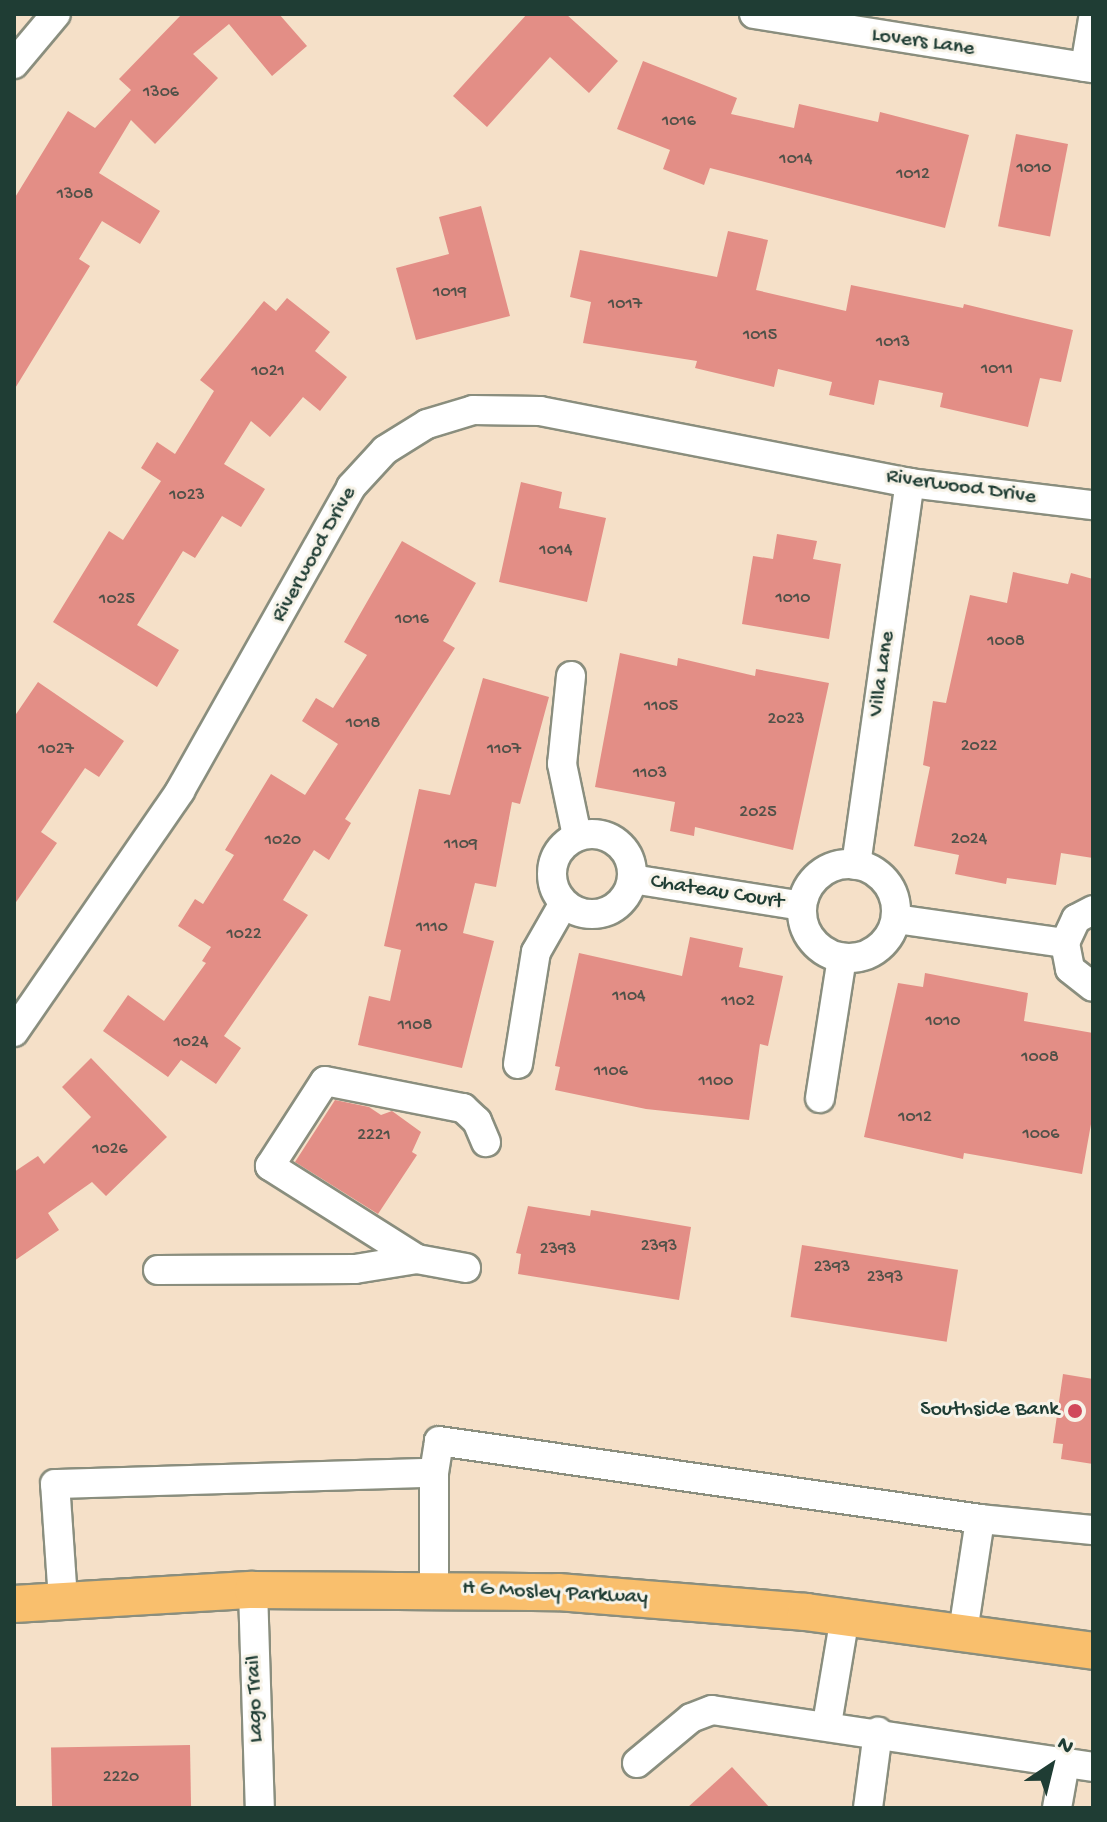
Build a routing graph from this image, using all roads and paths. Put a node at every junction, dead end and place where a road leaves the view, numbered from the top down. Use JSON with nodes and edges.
{"nodes":[{"id":1,"x":56,"y":14,"type":"edge"},
{"id":2,"x":754,"y":14,"type":"edge"},
{"id":3,"x":1093,"y":19,"type":"edge"},
{"id":4,"x":14,"y":64,"type":"edge"},
{"id":5,"x":1089,"y":68,"type":"edge"},
{"id":6,"x":910,"y":483,"type":"junction"},
{"id":7,"x":1093,"y":505,"type":"edge"},
{"id":8,"x":571,"y":676,"type":"dead end"},
{"id":9,"x":577,"y":836,"type":"junction"},
{"id":10,"x":856,"y":865,"type":"junction"},
{"id":11,"x":632,"y":879,"type":"junction"},
{"id":12,"x":564,"y":903,"type":"junction"},
{"id":13,"x":802,"y":906,"type":"junction"},
{"id":14,"x":1093,"y":910,"type":"edge"},
{"id":15,"x":896,"y":919,"type":"junction"},
{"id":16,"x":1065,"y":943,"type":"junction"},
{"id":17,"x":842,"y":958,"type":"junction"},
{"id":18,"x":1093,"y":987,"type":"edge"},
{"id":19,"x":14,"y":1032,"type":"edge"},
{"id":20,"x":518,"y":1064,"type":"dead end"},
{"id":21,"x":820,"y":1098,"type":"dead end"},
{"id":22,"x":486,"y":1142,"type":"dead end"},
{"id":23,"x":417,"y":1259,"type":"junction"},
{"id":24,"x":466,"y":1268,"type":"dead end"},
{"id":25,"x":158,"y":1270,"type":"dead end"},
{"id":26,"x":434,"y":1473,"type":"junction"},
{"id":27,"x":980,"y":1519,"type":"junction"},
{"id":28,"x":1093,"y":1530,"type":"edge"},
{"id":29,"x":434,"y":1588,"type":"junction"},
{"id":30,"x":253,"y":1590,"type":"junction"},
{"id":31,"x":63,"y":1600,"type":"junction"},
{"id":32,"x":14,"y":1604,"type":"edge"},
{"id":33,"x":845,"y":1617,"type":"junction"},
{"id":34,"x":963,"y":1632,"type":"junction"},
{"id":35,"x":1093,"y":1651,"type":"edge"},
{"id":36,"x":827,"y":1724,"type":"junction"},
{"id":37,"x":878,"y":1732,"type":"junction"},
{"id":38,"x":637,"y":1763,"type":"dead end"},
{"id":39,"x":1079,"y":1765,"type":"edge"},
{"id":40,"x":260,"y":1808,"type":"edge"},
{"id":41,"x":868,"y":1808,"type":"edge"},
{"id":42,"x":1057,"y":1808,"type":"edge"}],
"edges":[{"from":1,"to":4,"type":"street"},
{"from":2,"to":5,"type":"street","name":"Lovers Lane"},
{"from":3,"to":5,"type":"street"},
{"from":6,"to":7,"type":"street","name":"Riverwood Drive"},
{"from":6,"to":10,"type":"street","name":"Villa Lane"},
{"from":6,"to":19,"type":"street","name":"Riverwood Drive"},
{"from":8,"to":9,"type":"street"},
{"from":9,"to":11,"type":"street","name":"Chateau Court"},
{"from":9,"to":12,"type":"street"},
{"from":10,"to":13,"type":"street","name":"Chateau Court"},
{"from":10,"to":15,"type":"street"},
{"from":11,"to":12,"type":"street","name":"Chateau Court"},
{"from":11,"to":13,"type":"street","name":"Chateau Court"},
{"from":12,"to":20,"type":"street"},
{"from":13,"to":17,"type":"street","name":"Chateau Court"},
{"from":14,"to":16,"type":"street"},
{"from":15,"to":16,"type":"street"},
{"from":15,"to":17,"type":"street"},
{"from":16,"to":18,"type":"street"},
{"from":17,"to":21,"type":"street"},
{"from":22,"to":23,"type":"street"},
{"from":23,"to":24,"type":"street"},
{"from":23,"to":25,"type":"street"},
{"from":26,"to":27,"type":"street"},
{"from":26,"to":29,"type":"street"},
{"from":26,"to":31,"type":"street"},
{"from":27,"to":28,"type":"street"},
{"from":27,"to":34,"type":"street"},
{"from":29,"to":30,"type":"main road","name":"H G Mosley Parkway"},
{"from":29,"to":33,"type":"main road","name":"H G Mosley Parkway"},
{"from":30,"to":31,"type":"main road","name":"H G Mosley Parkway"},
{"from":30,"to":40,"type":"street","name":"Lago Trail"},
{"from":31,"to":32,"type":"main road","name":"H G Mosley Parkway"},
{"from":33,"to":34,"type":"main road","name":"H G Mosley Parkway"},
{"from":33,"to":36,"type":"street"},
{"from":34,"to":35,"type":"main road","name":"H G Mosley Parkway"},
{"from":36,"to":37,"type":"street"},
{"from":36,"to":38,"type":"street"},
{"from":37,"to":39,"type":"street"},
{"from":37,"to":41,"type":"street"},
{"from":39,"to":42,"type":"street"}]}
